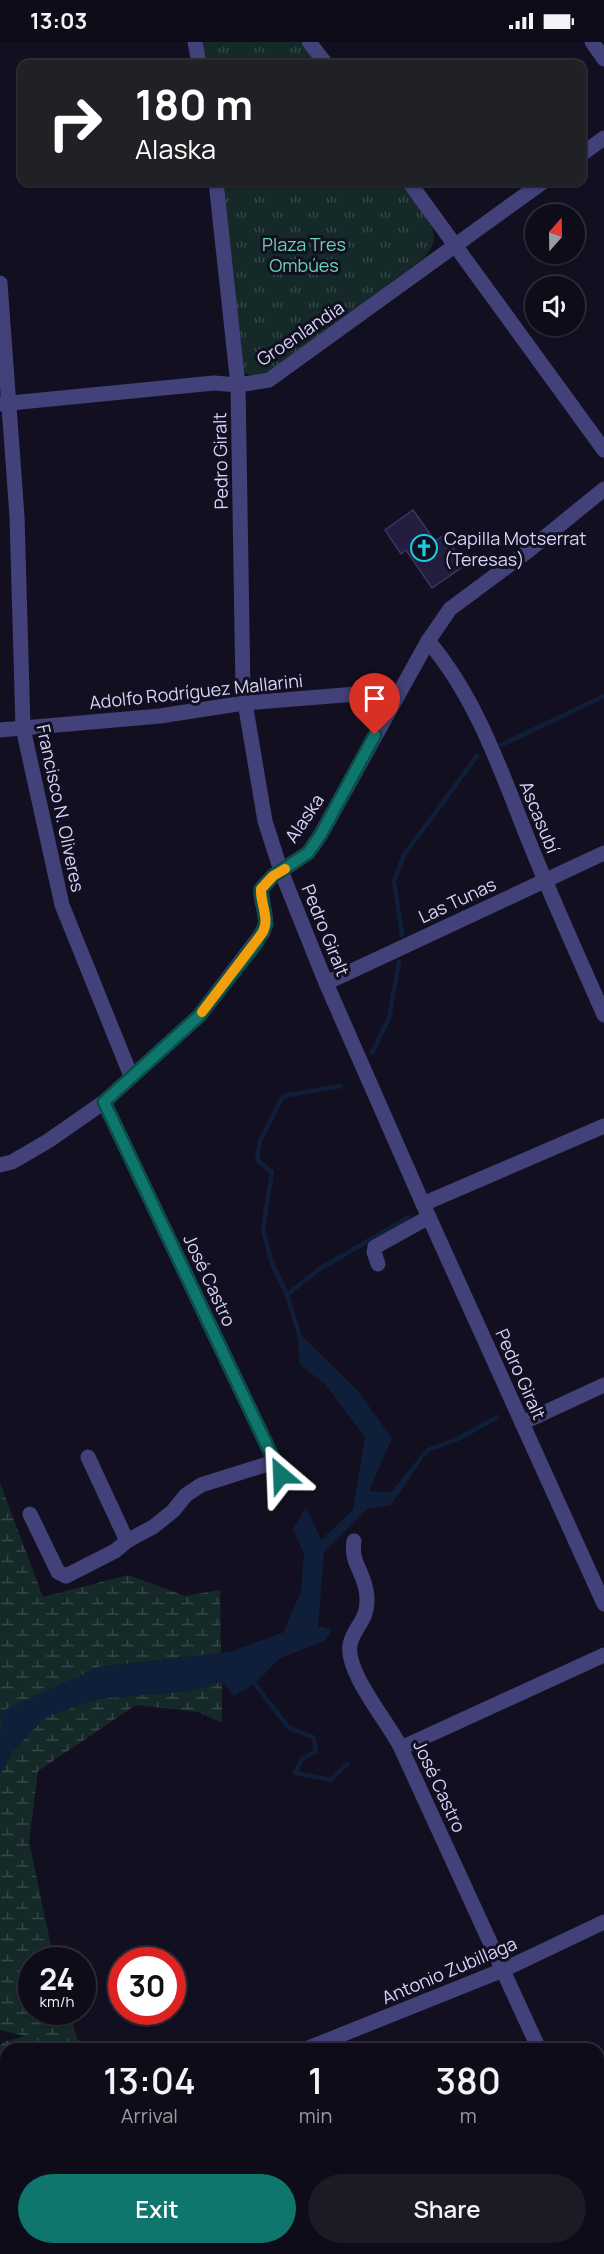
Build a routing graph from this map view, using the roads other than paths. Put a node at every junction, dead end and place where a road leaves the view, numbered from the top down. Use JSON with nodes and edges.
{"nodes":[{"id":1,"x":195,"y":42,"type":"edge"},
{"id":2,"x":309,"y":42,"type":"edge"},
{"id":3,"x":591,"y":42,"type":"edge"},
{"id":4,"x":604,"y":59,"type":"edge"},
{"id":5,"x":198,"y":60,"type":"edge"},
{"id":6,"x":323,"y":60,"type":"edge"},
{"id":7,"x":604,"y":138,"type":"edge"},
{"id":8,"x":586,"y":151,"type":"edge"},
{"id":9,"x":216,"y":186,"type":"edge"},
{"id":10,"x":412,"y":186,"type":"edge"},
{"id":11,"x":537,"y":186,"type":"edge"},
{"id":12,"x":455,"y":245,"type":"junction"},
{"id":13,"x":0,"y":283,"type":"edge"},
{"id":14,"x":238,"y":386,"type":"junction"},
{"id":15,"x":5,"y":403,"type":"edge"},
{"id":16,"x":604,"y":450,"type":"edge"},
{"id":17,"x":604,"y":489,"type":"edge"},
{"id":18,"x":428,"y":641,"type":"junction"},
{"id":19,"x":395,"y":698,"type":"junction"},
{"id":20,"x":244,"y":703,"type":"junction"},
{"id":21,"x":23,"y":728,"type":"junction"},
{"id":22,"x":0,"y":730,"type":"edge"},
{"id":23,"x":604,"y":853,"type":"edge"},
{"id":24,"x":281,"y":871,"type":"junction"},
{"id":25,"x":545,"y":881,"type":"junction"},
{"id":26,"x":326,"y":983,"type":"junction"},
{"id":27,"x":604,"y":1016,"type":"edge"},
{"id":28,"x":130,"y":1076,"type":"junction"},
{"id":29,"x":104,"y":1102,"type":"junction"},
{"id":30,"x":604,"y":1126,"type":"edge"},
{"id":31,"x":0,"y":1166,"type":"edge"},
{"id":32,"x":426,"y":1210,"type":"junction"},
{"id":33,"x":378,"y":1264,"type":"dead end"},
{"id":34,"x":604,"y":1384,"type":"edge"},
{"id":35,"x":522,"y":1423,"type":"junction"},
{"id":36,"x":88,"y":1456,"type":"dead end"},
{"id":37,"x":30,"y":1514,"type":"dead end"},
{"id":38,"x":354,"y":1540,"type":"dead end"},
{"id":39,"x":127,"y":1541,"type":"junction"},
{"id":40,"x":604,"y":1604,"type":"edge"},
{"id":41,"x":604,"y":1655,"type":"edge"},
{"id":42,"x":401,"y":1748,"type":"junction"},
{"id":43,"x":604,"y":1922,"type":"edge"},
{"id":44,"x":502,"y":1970,"type":"junction"},
{"id":45,"x":321,"y":2043,"type":"edge"},
{"id":46,"x":536,"y":2043,"type":"edge"}],
"edges":[{"from":1,"to":5,"type":"street"},
{"from":2,"to":6,"type":"street"},
{"from":3,"to":4,"type":"street"},
{"from":7,"to":8,"type":"street"},
{"from":9,"to":14,"type":"street","name":"Pedro Giralt"},
{"from":10,"to":12,"type":"street"},
{"from":11,"to":12,"type":"street","name":"Groenlandia"},
{"from":12,"to":14,"type":"street","name":"Groenlandia"},
{"from":12,"to":16,"type":"street"},
{"from":13,"to":15,"type":"street","name":"Francisco N. Oliveres"},
{"from":14,"to":15,"type":"street","name":"Groenlandia"},
{"from":14,"to":20,"type":"street","name":"Pedro Giralt"},
{"from":15,"to":21,"type":"street","name":"Francisco N. Oliveres"},
{"from":17,"to":18,"type":"street","name":"Alaska"},
{"from":18,"to":19,"type":"street","name":"Alaska"},
{"from":18,"to":25,"type":"street","name":"Ascasubí"},
{"from":19,"to":20,"type":"street","name":"Adolfo Rodríguez Mallarini"},
{"from":19,"to":24,"type":"street","name":"Alaska"},
{"from":20,"to":21,"type":"street","name":"Adolfo Rodríguez Mallarini"},
{"from":20,"to":24,"type":"street","name":"Pedro Giralt"},
{"from":21,"to":22,"type":"street","name":"Adolfo Rodríguez Mallarini"},
{"from":21,"to":28,"type":"street","name":"Francisco N. Oliveres"},
{"from":23,"to":25,"type":"street","name":"Las Tunas"},
{"from":24,"to":26,"type":"street","name":"Pedro Giralt"},
{"from":24,"to":28,"type":"street","name":"Alaska"},
{"from":25,"to":26,"type":"street","name":"Las Tunas"},
{"from":25,"to":27,"type":"street","name":"Ascasubí"},
{"from":26,"to":32,"type":"street","name":"Pedro Giralt"},
{"from":28,"to":29,"type":"street","name":"Alaska"},
{"from":29,"to":31,"type":"street","name":"Alaska"},
{"from":29,"to":39,"type":"street","name":"José Castro"},
{"from":30,"to":32,"type":"street"},
{"from":32,"to":33,"type":"street"},
{"from":32,"to":35,"type":"street","name":"Pedro Giralt"},
{"from":34,"to":35,"type":"street"},
{"from":35,"to":40,"type":"street","name":"Pedro Giralt"},
{"from":36,"to":39,"type":"street"},
{"from":37,"to":39,"type":"street"},
{"from":38,"to":42,"type":"street","name":"José Castro"},
{"from":41,"to":42,"type":"street"},
{"from":42,"to":44,"type":"street","name":"José Castro"},
{"from":43,"to":44,"type":"street","name":"Antonio Zubillaga"},
{"from":44,"to":45,"type":"street","name":"Antonio Zubillaga"},
{"from":44,"to":46,"type":"street","name":"José Castro"}]}
